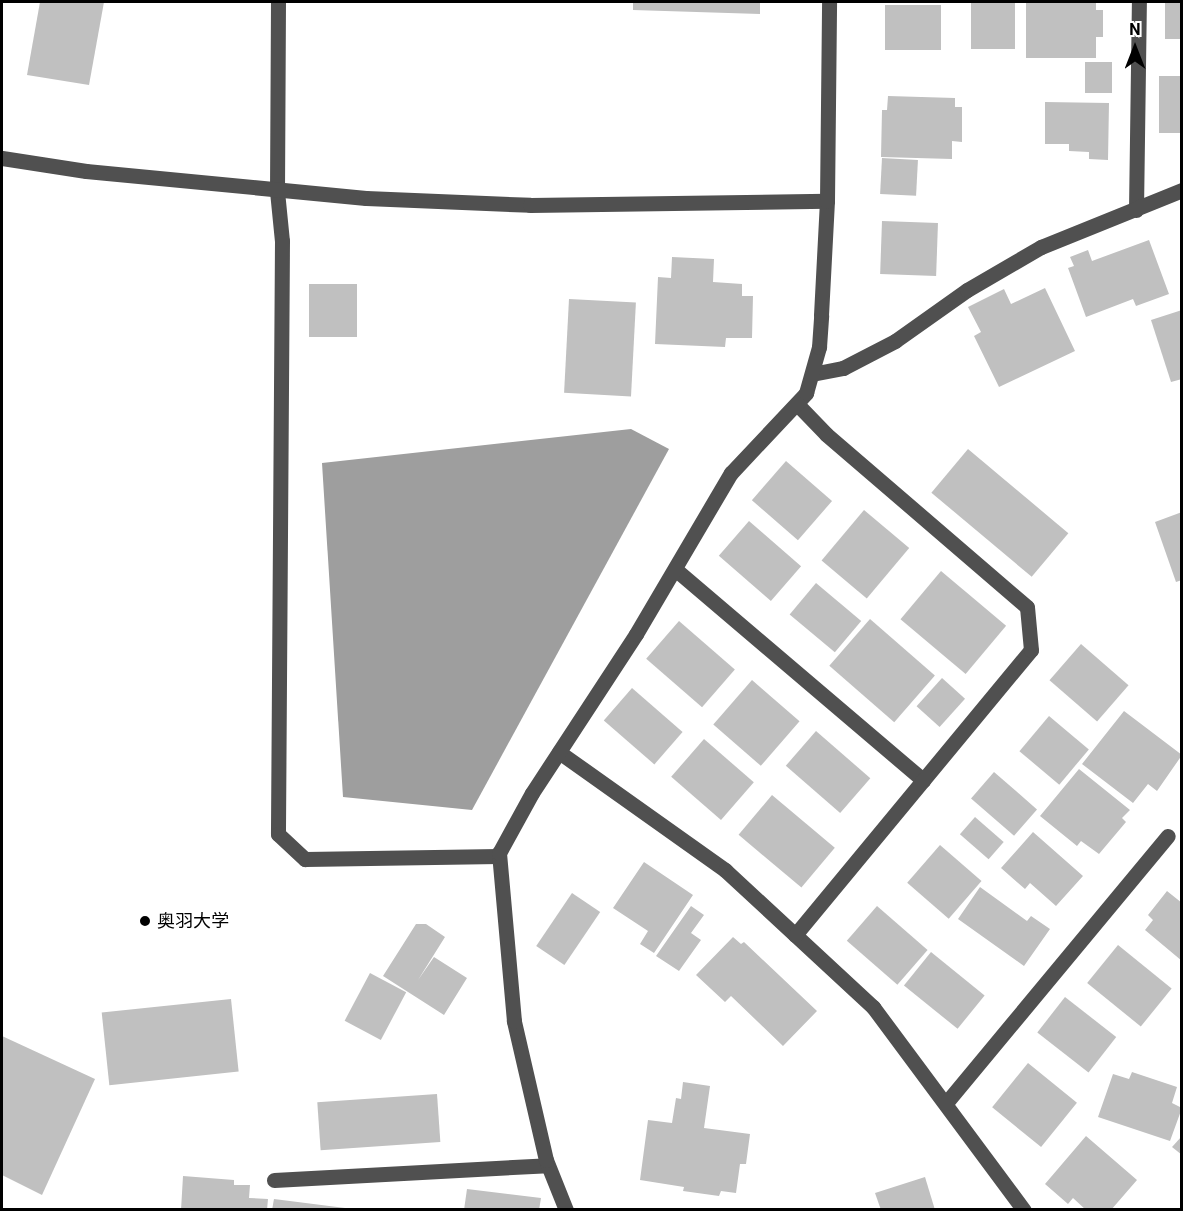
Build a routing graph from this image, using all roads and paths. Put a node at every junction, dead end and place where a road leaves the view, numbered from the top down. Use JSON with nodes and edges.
{"nodes":[{"id":1,"x":278,"y":2,"type":"edge"},
{"id":2,"x":829,"y":2,"type":"edge"},
{"id":3,"x":1139,"y":2,"type":"edge"},
{"id":4,"x":2,"y":158,"type":"edge"},
{"id":5,"x":1182,"y":189,"type":"edge"},
{"id":6,"x":277,"y":191,"type":"junction"},
{"id":7,"x":827,"y":201,"type":"junction"},
{"id":8,"x":1136,"y":210,"type":"junction"},
{"id":9,"x":812,"y":374,"type":"junction"},
{"id":10,"x":798,"y":405,"type":"junction"},
{"id":11,"x":675,"y":569,"type":"junction"},
{"id":12,"x":559,"y":752,"type":"junction"},
{"id":13,"x":923,"y":780,"type":"junction"},
{"id":14,"x":1168,"y":836,"type":"dead end"},
{"id":15,"x":499,"y":856,"type":"junction"},
{"id":16,"x":795,"y":936,"type":"junction"},
{"id":17,"x":946,"y":1103,"type":"junction"},
{"id":18,"x":548,"y":1165,"type":"junction"},
{"id":19,"x":274,"y":1180,"type":"dead end"},
{"id":20,"x":566,"y":1209,"type":"edge"},
{"id":21,"x":1024,"y":1209,"type":"edge"}],
"edges":[{"from":1,"to":6,"type":"street"},
{"from":2,"to":7,"type":"street"},
{"from":3,"to":8,"type":"street"},
{"from":4,"to":6,"type":"street"},
{"from":5,"to":8,"type":"street"},
{"from":6,"to":7,"type":"street"},
{"from":6,"to":15,"type":"street"},
{"from":7,"to":9,"type":"street"},
{"from":8,"to":9,"type":"street"},
{"from":9,"to":10,"type":"street"},
{"from":10,"to":11,"type":"street"},
{"from":10,"to":13,"type":"street"},
{"from":11,"to":12,"type":"street"},
{"from":11,"to":13,"type":"street"},
{"from":12,"to":15,"type":"street"},
{"from":12,"to":16,"type":"street"},
{"from":13,"to":16,"type":"street"},
{"from":14,"to":17,"type":"street"},
{"from":15,"to":18,"type":"street"},
{"from":16,"to":17,"type":"street"},
{"from":17,"to":21,"type":"street"},
{"from":18,"to":19,"type":"street"},
{"from":18,"to":20,"type":"street"}]}
